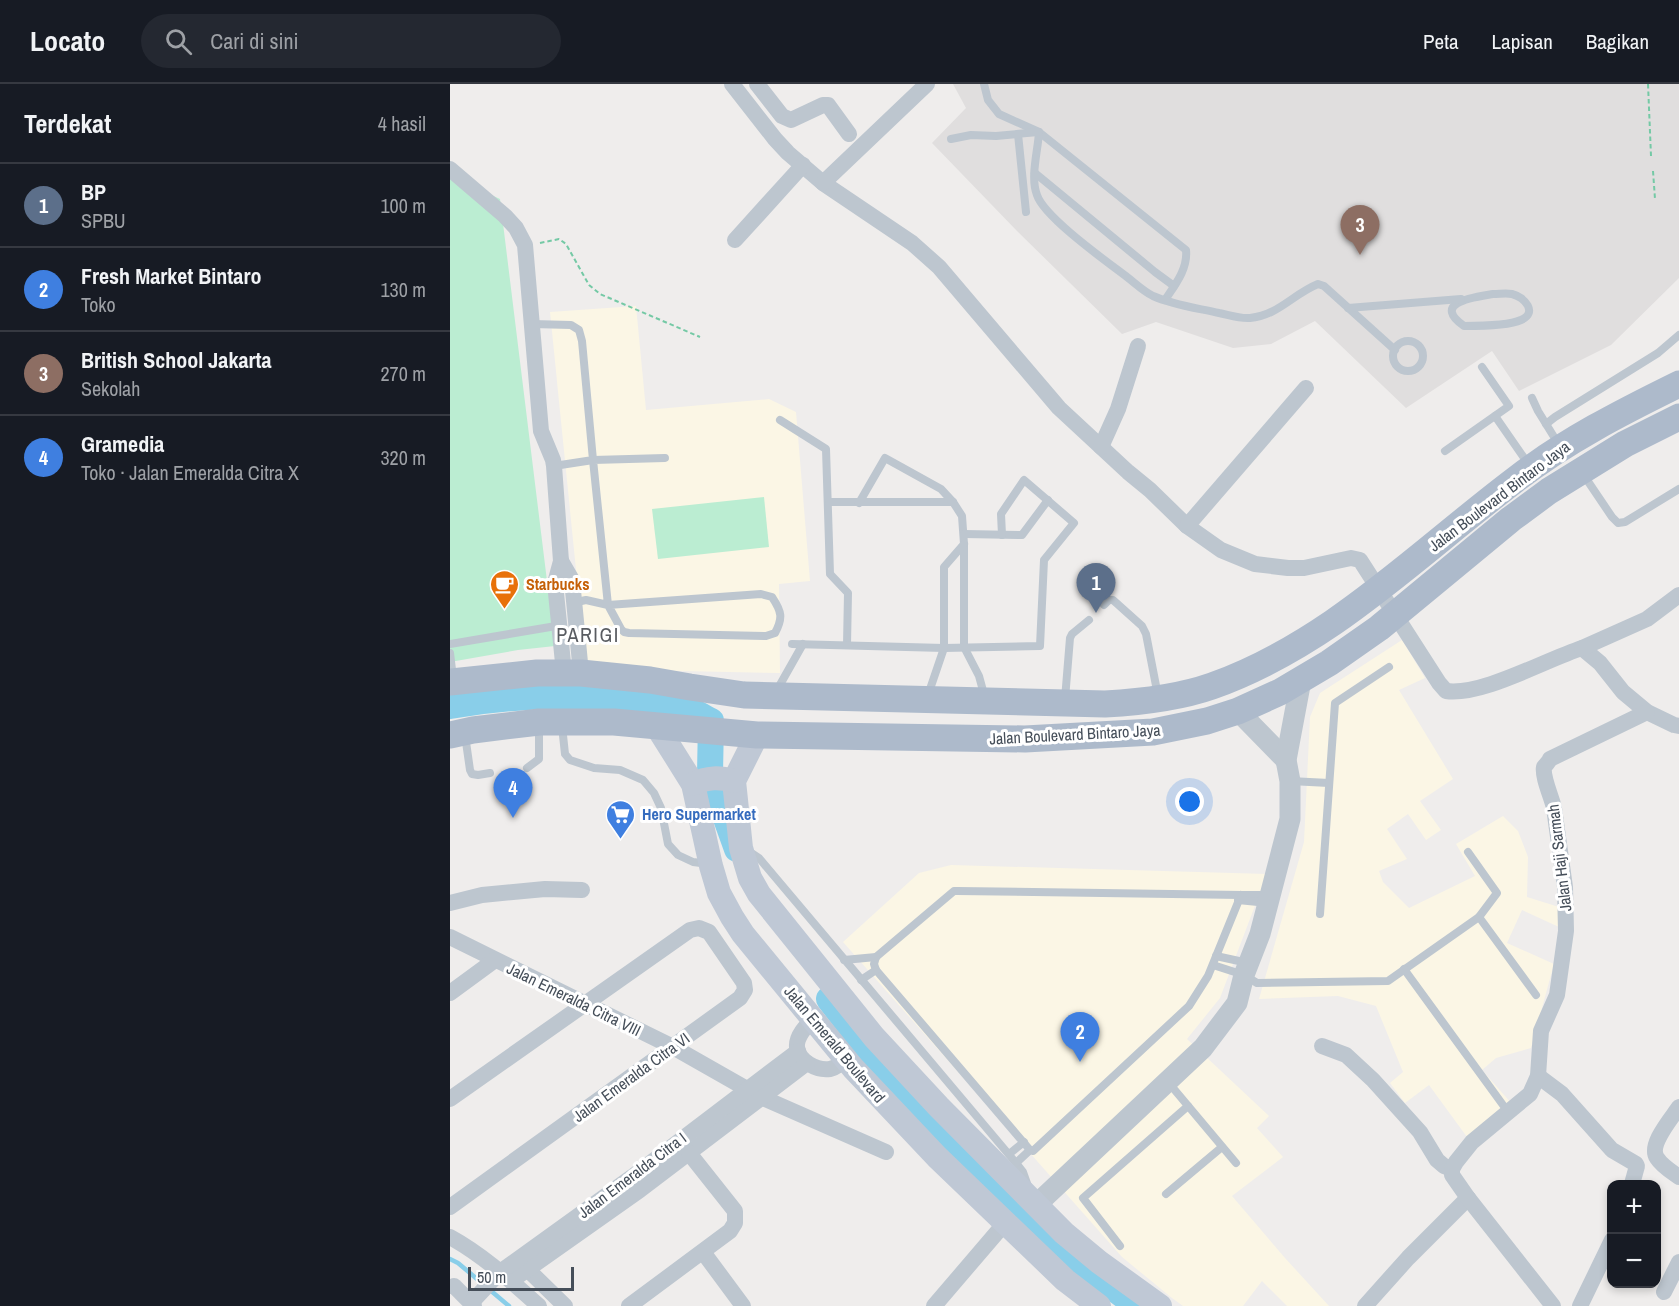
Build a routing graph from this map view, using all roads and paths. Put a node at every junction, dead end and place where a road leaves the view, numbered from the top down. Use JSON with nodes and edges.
{"nodes":[{"id":1,"x":732,"y":84,"type":"edge"},
{"id":2,"x":758,"y":84,"type":"edge"},
{"id":3,"x":927,"y":84,"type":"edge"},
{"id":4,"x":984,"y":84,"type":"edge"},
{"id":5,"x":1647,"y":84,"type":"edge"},
{"id":6,"x":1039,"y":132,"type":"junction"},
{"id":7,"x":849,"y":134,"type":"dead end"},
{"id":8,"x":1017,"y":134,"type":"junction"},
{"id":9,"x":951,"y":139,"type":"dead end"},
{"id":10,"x":1651,"y":156,"type":"dead end"},
{"id":11,"x":803,"y":165,"type":"junction"},
{"id":12,"x":450,"y":169,"type":"edge"},
{"id":13,"x":1653,"y":171,"type":"dead end"},
{"id":14,"x":1035,"y":173,"type":"junction"},
{"id":15,"x":823,"y":183,"type":"junction"},
{"id":16,"x":1655,"y":199,"type":"dead end"},
{"id":17,"x":1026,"y":212,"type":"dead end"},
{"id":18,"x":735,"y":240,"type":"dead end"},
{"id":19,"x":525,"y":245,"type":"junction"},
{"id":20,"x":1174,"y":286,"type":"junction"},
{"id":21,"x":1462,"y":299,"type":"junction"},
{"id":22,"x":1165,"y":300,"type":"junction"},
{"id":23,"x":1348,"y":308,"type":"junction"},
{"id":24,"x":532,"y":324,"type":"junction"},
{"id":25,"x":1679,"y":335,"type":"edge"},
{"id":26,"x":700,"y":337,"type":"dead end"},
{"id":27,"x":1138,"y":346,"type":"dead end"},
{"id":28,"x":1395,"y":350,"type":"dead end"},
{"id":29,"x":1482,"y":367,"type":"dead end"},
{"id":30,"x":1679,"y":384,"type":"edge"},
{"id":31,"x":1306,"y":388,"type":"dead end"},
{"id":32,"x":1532,"y":398,"type":"dead end"},
{"id":33,"x":1495,"y":416,"type":"junction"},
{"id":34,"x":1679,"y":417,"type":"edge"},
{"id":35,"x":780,"y":420,"type":"dead end"},
{"id":36,"x":1546,"y":424,"type":"junction"},
{"id":37,"x":1101,"y":447,"type":"junction"},
{"id":38,"x":1561,"y":447,"type":"junction"},
{"id":39,"x":1445,"y":451,"type":"dead end"},
{"id":40,"x":665,"y":458,"type":"dead end"},
{"id":41,"x":593,"y":460,"type":"junction"},
{"id":42,"x":554,"y":466,"type":"junction"},
{"id":43,"x":1532,"y":468,"type":"junction"},
{"id":44,"x":1581,"y":471,"type":"junction"},
{"id":45,"x":1679,"y":489,"type":"edge"},
{"id":46,"x":1048,"y":500,"type":"junction"},
{"id":47,"x":829,"y":502,"type":"junction"},
{"id":48,"x":953,"y":502,"type":"junction"},
{"id":49,"x":859,"y":503,"type":"junction"},
{"id":50,"x":1186,"y":526,"type":"junction"},
{"id":51,"x":964,"y":534,"type":"junction"},
{"id":52,"x":1002,"y":535,"type":"junction"},
{"id":53,"x":964,"y":544,"type":"junction"},
{"id":54,"x":561,"y":561,"type":"junction"},
{"id":55,"x":1679,"y":596,"type":"edge"},
{"id":56,"x":574,"y":601,"type":"junction"},
{"id":57,"x":608,"y":605,"type":"junction"},
{"id":58,"x":1104,"y":605,"type":"dead end"},
{"id":59,"x":1089,"y":620,"type":"dead end"},
{"id":60,"x":560,"y":622,"type":"junction"},
{"id":61,"x":450,"y":644,"type":"edge"},
{"id":62,"x":792,"y":644,"type":"dead end"},
{"id":63,"x":802,"y":644,"type":"junction"},
{"id":64,"x":847,"y":645,"type":"junction"},
{"id":65,"x":964,"y":647,"type":"junction"},
{"id":66,"x":944,"y":648,"type":"junction"},
{"id":67,"x":1582,"y":648,"type":"junction"},
{"id":68,"x":450,"y":653,"type":"edge"},
{"id":69,"x":1389,"y":666,"type":"dead end"},
{"id":70,"x":573,"y":673,"type":"junction"},
{"id":71,"x":452,"y":676,"type":"edge"},
{"id":72,"x":1301,"y":680,"type":"junction"},
{"id":73,"x":773,"y":696,"type":"junction"},
{"id":74,"x":926,"y":699,"type":"junction"},
{"id":75,"x":1158,"y":699,"type":"junction"},
{"id":76,"x":986,"y":701,"type":"junction"},
{"id":77,"x":1025,"y":702,"type":"junction"},
{"id":78,"x":1065,"y":703,"type":"junction"},
{"id":79,"x":1238,"y":711,"type":"junction"},
{"id":80,"x":1647,"y":712,"type":"junction"},
{"id":81,"x":550,"y":722,"type":"junction"},
{"id":82,"x":656,"y":725,"type":"junction"},
{"id":83,"x":1679,"y":726,"type":"edge"},
{"id":84,"x":457,"y":734,"type":"edge"},
{"id":85,"x":745,"y":734,"type":"junction"},
{"id":86,"x":980,"y":738,"type":"junction"},
{"id":87,"x":1025,"y":739,"type":"junction"},
{"id":88,"x":527,"y":768,"type":"dead end"},
{"id":89,"x":1288,"y":770,"type":"junction"},
{"id":90,"x":490,"y":773,"type":"dead end"},
{"id":91,"x":730,"y":780,"type":"junction"},
{"id":92,"x":696,"y":783,"type":"junction"},
{"id":93,"x":1329,"y":783,"type":"junction"},
{"id":94,"x":741,"y":848,"type":"junction"},
{"id":95,"x":1468,"y":852,"type":"dead end"},
{"id":96,"x":711,"y":864,"type":"junction"},
{"id":97,"x":582,"y":890,"type":"dead end"},
{"id":98,"x":1240,"y":898,"type":"junction"},
{"id":99,"x":1269,"y":899,"type":"junction"},
{"id":100,"x":450,"y":903,"type":"edge"},
{"id":101,"x":1320,"y":914,"type":"dead end"},
{"id":102,"x":1479,"y":917,"type":"junction"},
{"id":103,"x":450,"y":937,"type":"edge"},
{"id":104,"x":1216,"y":956,"type":"junction"},
{"id":105,"x":876,"y":957,"type":"junction"},
{"id":106,"x":495,"y":960,"type":"junction"},
{"id":107,"x":844,"y":960,"type":"junction"},
{"id":108,"x":1213,"y":965,"type":"junction"},
{"id":109,"x":1246,"y":969,"type":"junction"},
{"id":110,"x":1404,"y":969,"type":"junction"},
{"id":111,"x":876,"y":970,"type":"junction"},
{"id":112,"x":861,"y":980,"type":"junction"},
{"id":113,"x":450,"y":993,"type":"edge"},
{"id":114,"x":1536,"y":995,"type":"dead end"},
{"id":115,"x":585,"y":1003,"type":"junction"},
{"id":116,"x":813,"y":1019,"type":"junction"},
{"id":117,"x":1322,"y":1046,"type":"dead end"},
{"id":118,"x":673,"y":1047,"type":"junction"},
{"id":119,"x":863,"y":1053,"type":"junction"},
{"id":120,"x":802,"y":1057,"type":"junction"},
{"id":121,"x":1538,"y":1076,"type":"junction"},
{"id":122,"x":1167,"y":1082,"type":"junction"},
{"id":123,"x":754,"y":1093,"type":"junction"},
{"id":124,"x":450,"y":1099,"type":"edge"},
{"id":125,"x":1503,"y":1105,"type":"dead end"},
{"id":126,"x":1188,"y":1106,"type":"junction"},
{"id":127,"x":1679,"y":1107,"type":"edge"},
{"id":128,"x":1024,"y":1142,"type":"junction"},
{"id":129,"x":1222,"y":1147,"type":"junction"},
{"id":130,"x":1030,"y":1150,"type":"junction"},
{"id":131,"x":886,"y":1152,"type":"dead end"},
{"id":132,"x":689,"y":1153,"type":"junction"},
{"id":133,"x":1009,"y":1154,"type":"junction"},
{"id":134,"x":1016,"y":1163,"type":"junction"},
{"id":135,"x":1236,"y":1163,"type":"dead end"},
{"id":136,"x":1452,"y":1169,"type":"junction"},
{"id":137,"x":1679,"y":1178,"type":"edge"},
{"id":138,"x":1633,"y":1180,"type":"edge"},
{"id":139,"x":636,"y":1183,"type":"junction"},
{"id":140,"x":1166,"y":1194,"type":"dead end"},
{"id":141,"x":1468,"y":1198,"type":"junction"},
{"id":142,"x":1034,"y":1202,"type":"junction"},
{"id":143,"x":450,"y":1207,"type":"edge"},
{"id":144,"x":1005,"y":1223,"type":"junction"},
{"id":145,"x":450,"y":1237,"type":"edge"},
{"id":146,"x":1120,"y":1246,"type":"dead end"},
{"id":147,"x":1607,"y":1249,"type":"edge"},
{"id":148,"x":703,"y":1252,"type":"junction"},
{"id":149,"x":1679,"y":1262,"type":"edge"},
{"id":150,"x":522,"y":1264,"type":"junction"},
{"id":151,"x":502,"y":1277,"type":"junction"},
{"id":152,"x":454,"y":1286,"type":"dead end"},
{"id":153,"x":1664,"y":1292,"type":"dead end"},
{"id":154,"x":474,"y":1302,"type":"edge"},
{"id":155,"x":538,"y":1306,"type":"edge"},
{"id":156,"x":565,"y":1306,"type":"edge"},
{"id":157,"x":629,"y":1306,"type":"edge"},
{"id":158,"x":743,"y":1306,"type":"edge"},
{"id":159,"x":934,"y":1306,"type":"edge"},
{"id":160,"x":1100,"y":1306,"type":"edge"},
{"id":161,"x":1160,"y":1306,"type":"edge"},
{"id":162,"x":1365,"y":1306,"type":"edge"},
{"id":163,"x":1554,"y":1306,"type":"edge"},
{"id":164,"x":1580,"y":1306,"type":"edge"}],
"edges":[{"from":1,"to":11,"type":"street"},
{"from":2,"to":7,"type":"street"},
{"from":3,"to":15,"type":"street"},
{"from":4,"to":6,"type":"lane"},
{"from":5,"to":10,"type":"path"},
{"from":6,"to":8,"type":"lane"},
{"from":6,"to":14,"type":"lane"},
{"from":6,"to":20,"type":"lane"},
{"from":8,"to":9,"type":"lane"},
{"from":8,"to":17,"type":"lane"},
{"from":11,"to":15,"type":"street"},
{"from":11,"to":18,"type":"street"},
{"from":12,"to":19,"type":"street"},
{"from":13,"to":16,"type":"path"},
{"from":14,"to":20,"type":"lane"},
{"from":14,"to":22,"type":"lane"},
{"from":15,"to":37,"type":"street"},
{"from":19,"to":24,"type":"street"},
{"from":19,"to":26,"type":"path"},
{"from":20,"to":22,"type":"lane"},
{"from":21,"to":21,"type":"lane"},
{"from":21,"to":23,"type":"lane"},
{"from":22,"to":23,"type":"lane"},
{"from":23,"to":28,"type":"lane"},
{"from":24,"to":41,"type":"lane"},
{"from":24,"to":42,"type":"street"},
{"from":25,"to":36,"type":"lane"},
{"from":27,"to":37,"type":"street"},
{"from":29,"to":33,"type":"lane"},
{"from":30,"to":38,"type":"main road","name":"Jalan Boulevard Bintaro Jaya"},
{"from":31,"to":50,"type":"street"},
{"from":32,"to":36,"type":"lane"},
{"from":33,"to":39,"type":"lane"},
{"from":33,"to":43,"type":"lane"},
{"from":34,"to":44,"type":"main road","name":"Jalan Boulevard Bintaro Jaya"},
{"from":35,"to":47,"type":"lane"},
{"from":36,"to":38,"type":"lane"},
{"from":37,"to":50,"type":"street"},
{"from":38,"to":43,"type":"main road","name":"Jalan Boulevard Bintaro Jaya"},
{"from":40,"to":41,"type":"lane"},
{"from":41,"to":42,"type":"lane"},
{"from":41,"to":57,"type":"lane"},
{"from":42,"to":54,"type":"street"},
{"from":43,"to":75,"type":"main road","name":"Jalan Boulevard Bintaro Jaya"},
{"from":44,"to":45,"type":"lane"},
{"from":44,"to":72,"type":"main road","name":"Jalan Boulevard Bintaro Jaya"},
{"from":46,"to":52,"type":"lane"},
{"from":46,"to":52,"type":"lane"},
{"from":46,"to":65,"type":"lane"},
{"from":47,"to":49,"type":"lane"},
{"from":47,"to":64,"type":"lane"},
{"from":48,"to":49,"type":"lane"},
{"from":48,"to":49,"type":"lane"},
{"from":48,"to":51,"type":"lane"},
{"from":50,"to":67,"type":"street"},
{"from":51,"to":52,"type":"lane"},
{"from":51,"to":53,"type":"lane"},
{"from":53,"to":65,"type":"lane"},
{"from":53,"to":66,"type":"lane"},
{"from":54,"to":56,"type":"street"},
{"from":54,"to":60,"type":"street"},
{"from":55,"to":67,"type":"street"},
{"from":56,"to":57,"type":"lane"},
{"from":56,"to":60,"type":"street"},
{"from":57,"to":57,"type":"lane"},
{"from":58,"to":75,"type":"lane"},
{"from":59,"to":78,"type":"lane"},
{"from":60,"to":61,"type":"lane"},
{"from":60,"to":70,"type":"street"},
{"from":62,"to":63,"type":"lane"},
{"from":63,"to":64,"type":"lane"},
{"from":63,"to":73,"type":"lane"},
{"from":64,"to":66,"type":"lane"},
{"from":65,"to":66,"type":"lane"},
{"from":65,"to":76,"type":"lane"},
{"from":66,"to":74,"type":"lane"},
{"from":67,"to":80,"type":"street"},
{"from":68,"to":71,"type":"lane"},
{"from":69,"to":93,"type":"lane"},
{"from":70,"to":71,"type":"main road","name":"Jalan Boulevard Bintaro Jaya"},
{"from":70,"to":73,"type":"main road","name":"Jalan Boulevard Bintaro Jaya"},
{"from":72,"to":79,"type":"main road","name":"Jalan Boulevard Bintaro Jaya"},
{"from":72,"to":89,"type":"street"},
{"from":73,"to":74,"type":"main road","name":"Jalan Boulevard Bintaro Jaya"},
{"from":74,"to":76,"type":"main road","name":"Jalan Boulevard Bintaro Jaya"},
{"from":75,"to":78,"type":"main road","name":"Jalan Boulevard Bintaro Jaya"},
{"from":76,"to":77,"type":"main road","name":"Jalan Boulevard Bintaro Jaya"},
{"from":76,"to":86,"type":"main road"},
{"from":77,"to":78,"type":"main road","name":"Jalan Boulevard Bintaro Jaya"},
{"from":77,"to":87,"type":"main road"},
{"from":79,"to":87,"type":"main road","name":"Jalan Boulevard Bintaro Jaya"},
{"from":79,"to":89,"type":"street"},
{"from":80,"to":83,"type":"street"},
{"from":80,"to":121,"type":"street","name":"Jalan Haji Sarmah"},
{"from":81,"to":82,"type":"main road","name":"Jalan Boulevard Bintaro Jaya"},
{"from":81,"to":84,"type":"main road","name":"Jalan Boulevard Bintaro Jaya"},
{"from":81,"to":88,"type":"lane"},
{"from":81,"to":96,"type":"lane"},
{"from":82,"to":85,"type":"main road","name":"Jalan Boulevard Bintaro Jaya"},
{"from":82,"to":92,"type":"main road","name":"Jalan Emerald Boulevard"},
{"from":84,"to":90,"type":"lane"},
{"from":85,"to":86,"type":"main road","name":"Jalan Boulevard Bintaro Jaya"},
{"from":85,"to":91,"type":"main road"},
{"from":86,"to":87,"type":"main road","name":"Jalan Boulevard Bintaro Jaya"},
{"from":89,"to":93,"type":"lane"},
{"from":89,"to":99,"type":"street"},
{"from":91,"to":92,"type":"main road"},
{"from":91,"to":94,"type":"main road","name":"Jalan Emerald Boulevard"},
{"from":92,"to":96,"type":"main road","name":"Jalan Emerald Boulevard"},
{"from":93,"to":101,"type":"lane"},
{"from":94,"to":107,"type":"lane"},
{"from":94,"to":119,"type":"main road","name":"Jalan Emerald Boulevard"},
{"from":95,"to":102,"type":"lane"},
{"from":96,"to":116,"type":"main road","name":"Jalan Emerald Boulevard"},
{"from":97,"to":100,"type":"street"},
{"from":98,"to":99,"type":"lane"},
{"from":98,"to":104,"type":"lane"},
{"from":98,"to":105,"type":"lane"},
{"from":99,"to":109,"type":"street"},
{"from":102,"to":110,"type":"lane"},
{"from":102,"to":114,"type":"lane"},
{"from":103,"to":106,"type":"street","name":"Jalan Emeralda Citra VIII"},
{"from":104,"to":108,"type":"lane"},
{"from":104,"to":109,"type":"lane"},
{"from":105,"to":107,"type":"lane"},
{"from":105,"to":111,"type":"lane"},
{"from":106,"to":113,"type":"street"},
{"from":106,"to":115,"type":"street","name":"Jalan Emeralda Citra VIII"},
{"from":107,"to":112,"type":"lane"},
{"from":108,"to":109,"type":"lane"},
{"from":108,"to":130,"type":"lane"},
{"from":109,"to":110,"type":"lane"},
{"from":109,"to":122,"type":"street"},
{"from":110,"to":125,"type":"lane"},
{"from":111,"to":112,"type":"lane"},
{"from":111,"to":128,"type":"lane"},
{"from":112,"to":133,"type":"lane"},
{"from":115,"to":118,"type":"street","name":"Jalan Emeralda Citra VIII"},
{"from":115,"to":118,"type":"street","name":"Jalan Emeralda Citra VI"},
{"from":115,"to":124,"type":"street"},
{"from":116,"to":119,"type":"main road","name":"Jalan Emerald Boulevard"},
{"from":116,"to":120,"type":"street"},
{"from":117,"to":136,"type":"street"},
{"from":118,"to":123,"type":"street","name":"Jalan Emeralda Citra VIII"},
{"from":118,"to":143,"type":"street","name":"Jalan Emeralda Citra VI"},
{"from":119,"to":120,"type":"street"},
{"from":119,"to":142,"type":"main road","name":"Jalan Emerald Boulevard"},
{"from":119,"to":144,"type":"main road","name":"Jalan Emerald Boulevard"},
{"from":120,"to":123,"type":"street","name":"Jalan Emeralda Citra I"},
{"from":121,"to":136,"type":"street","name":"Jalan Haji Sarmah"},
{"from":121,"to":138,"type":"street"},
{"from":122,"to":126,"type":"lane"},
{"from":122,"to":142,"type":"street"},
{"from":123,"to":131,"type":"street"},
{"from":123,"to":132,"type":"street","name":"Jalan Emeralda Citra I"},
{"from":123,"to":139,"type":"street","name":"Jalan Emeralda Citra I"},
{"from":126,"to":129,"type":"lane"},
{"from":126,"to":146,"type":"lane"},
{"from":127,"to":137,"type":"street"},
{"from":128,"to":130,"type":"lane"},
{"from":128,"to":133,"type":"lane"},
{"from":129,"to":135,"type":"lane"},
{"from":129,"to":140,"type":"lane"},
{"from":130,"to":134,"type":"lane"},
{"from":132,"to":139,"type":"street","name":"Jalan Emeralda Citra I"},
{"from":132,"to":148,"type":"street"},
{"from":133,"to":134,"type":"lane"},
{"from":134,"to":142,"type":"lane"},
{"from":136,"to":141,"type":"street"},
{"from":139,"to":150,"type":"street","name":"Jalan Emeralda Citra I"},
{"from":141,"to":162,"type":"street"},
{"from":141,"to":163,"type":"street"},
{"from":142,"to":161,"type":"main road","name":"Jalan Emerald Boulevard"},
{"from":144,"to":159,"type":"street"},
{"from":144,"to":160,"type":"main road","name":"Jalan Emerald Boulevard"},
{"from":145,"to":151,"type":"street"},
{"from":147,"to":164,"type":"street"},
{"from":148,"to":157,"type":"street"},
{"from":148,"to":158,"type":"street"},
{"from":149,"to":153,"type":"street"},
{"from":150,"to":151,"type":"street","name":"Jalan Emeralda Citra I"},
{"from":150,"to":156,"type":"street"},
{"from":151,"to":154,"type":"street","name":"Jalan Emeralda Citra I"},
{"from":151,"to":155,"type":"street"},
{"from":152,"to":154,"type":"street","name":"Jalan Emeralda Citra I"}]}
